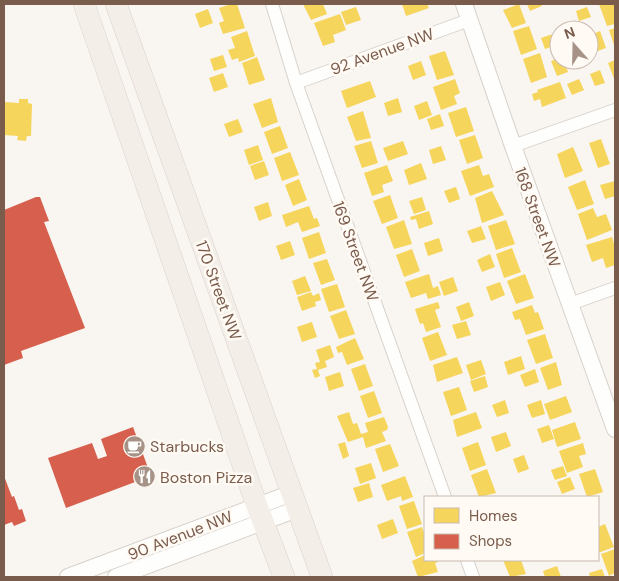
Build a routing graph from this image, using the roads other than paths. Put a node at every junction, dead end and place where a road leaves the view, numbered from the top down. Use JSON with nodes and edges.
{"nodes":[{"id":1,"x":84,"y":4,"type":"edge"},
{"id":2,"x":116,"y":4,"type":"edge"},
{"id":3,"x":272,"y":4,"type":"edge"},
{"id":4,"x":464,"y":4,"type":"edge"},
{"id":5,"x":469,"y":20,"type":"junction"},
{"id":6,"x":296,"y":83,"type":"junction"},
{"id":7,"x":615,"y":110,"type":"edge"},
{"id":8,"x":513,"y":146,"type":"junction"},
{"id":9,"x":615,"y":288,"type":"edge"},
{"id":10,"x":570,"y":304,"type":"junction"},
{"id":11,"x":615,"y":429,"type":"edge"},
{"id":12,"x":445,"y":496,"type":"edge"},
{"id":13,"x":294,"y":501,"type":"junction"},
{"id":14,"x":260,"y":514,"type":"junction"},
{"id":15,"x":467,"y":561,"type":"edge"},
{"id":16,"x":68,"y":577,"type":"edge"},
{"id":17,"x":116,"y":577,"type":"edge"},
{"id":18,"x":284,"y":577,"type":"edge"},
{"id":19,"x":322,"y":577,"type":"edge"},
{"id":20,"x":473,"y":577,"type":"edge"}],
"edges":[{"from":1,"to":14,"type":"main road","name":"170 Street NW"},
{"from":2,"to":13,"type":"main road","name":"170 Street NW"},
{"from":3,"to":6,"type":"street","name":"169 Street NW"},
{"from":4,"to":5,"type":"street","name":"168 Street NW"},
{"from":5,"to":6,"type":"street","name":"92 Avenue NW"},
{"from":5,"to":8,"type":"street","name":"168 Street NW"},
{"from":6,"to":12,"type":"street","name":"169 Street NW"},
{"from":7,"to":8,"type":"street"},
{"from":8,"to":10,"type":"street","name":"168 Street NW"},
{"from":9,"to":10,"type":"street"},
{"from":10,"to":11,"type":"street","name":"168 Street NW"},
{"from":13,"to":14,"type":"street","name":"90 Avenue NW"},
{"from":13,"to":19,"type":"main road","name":"170 Street NW"},
{"from":14,"to":16,"type":"street","name":"90 Avenue NW"},
{"from":14,"to":17,"type":"street","name":"90 Avenue NW"},
{"from":14,"to":18,"type":"main road","name":"170 Street NW"},
{"from":15,"to":20,"type":"street"}]}
